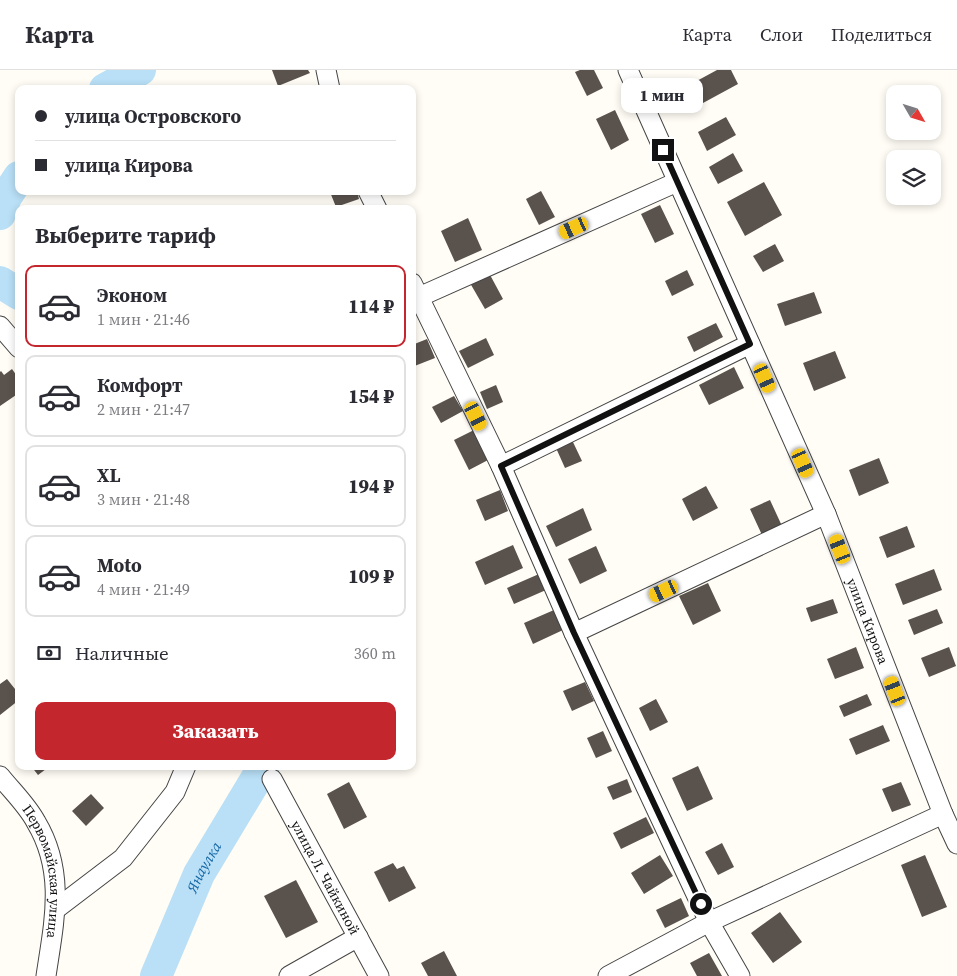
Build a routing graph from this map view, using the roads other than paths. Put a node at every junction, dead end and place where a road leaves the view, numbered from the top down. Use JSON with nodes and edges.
{"nodes":[{"id":1,"x":326,"y":70,"type":"edge"},
{"id":2,"x":628,"y":70,"type":"edge"},
{"id":3,"x":329,"y":85,"type":"edge"},
{"id":4,"x":677,"y":182,"type":"junction"},
{"id":5,"x":416,"y":290,"type":"edge"},
{"id":6,"x":0,"y":326,"type":"edge"},
{"id":7,"x":15,"y":343,"type":"edge"},
{"id":8,"x":750,"y":344,"type":"junction"},
{"id":9,"x":501,"y":466,"type":"junction"},
{"id":10,"x":826,"y":514,"type":"junction"},
{"id":11,"x":574,"y":633,"type":"junction"},
{"id":12,"x":184,"y":770,"type":"edge"},
{"id":13,"x":0,"y":776,"type":"edge"},
{"id":14,"x":272,"y":780,"type":"dead end"},
{"id":15,"x":943,"y":814,"type":"junction"},
{"id":16,"x":957,"y":844,"type":"edge"},
{"id":17,"x":56,"y":909,"type":"junction"},
{"id":18,"x":710,"y":922,"type":"junction"},
{"id":19,"x":358,"y":937,"type":"junction"},
{"id":20,"x":46,"y":976,"type":"edge"},
{"id":21,"x":289,"y":976,"type":"edge"},
{"id":22,"x":379,"y":976,"type":"edge"},
{"id":23,"x":608,"y":976,"type":"edge"},
{"id":24,"x":740,"y":976,"type":"edge"}],
"edges":[{"from":1,"to":3,"type":"street"},
{"from":2,"to":4,"type":"street","name":"улица Кирова"},
{"from":4,"to":5,"type":"street"},
{"from":4,"to":8,"type":"street","name":"улица Кирова"},
{"from":5,"to":9,"type":"street"},
{"from":6,"to":7,"type":"street"},
{"from":8,"to":9,"type":"street"},
{"from":8,"to":10,"type":"street","name":"улица Кирова"},
{"from":9,"to":11,"type":"street"},
{"from":10,"to":11,"type":"street"},
{"from":10,"to":15,"type":"street","name":"улица Кирова"},
{"from":11,"to":18,"type":"street"},
{"from":12,"to":17,"type":"street"},
{"from":13,"to":17,"type":"street","name":"Первомайская улица"},
{"from":14,"to":19,"type":"street","name":"улица Л. Чайкиной"},
{"from":15,"to":16,"type":"street","name":"улица Кирова"},
{"from":15,"to":18,"type":"street"},
{"from":17,"to":20,"type":"street","name":"Первомайская улица"},
{"from":18,"to":23,"type":"street"},
{"from":18,"to":24,"type":"street"},
{"from":19,"to":21,"type":"street"},
{"from":19,"to":22,"type":"street","name":"улица Л. Чайкиной"}]}
